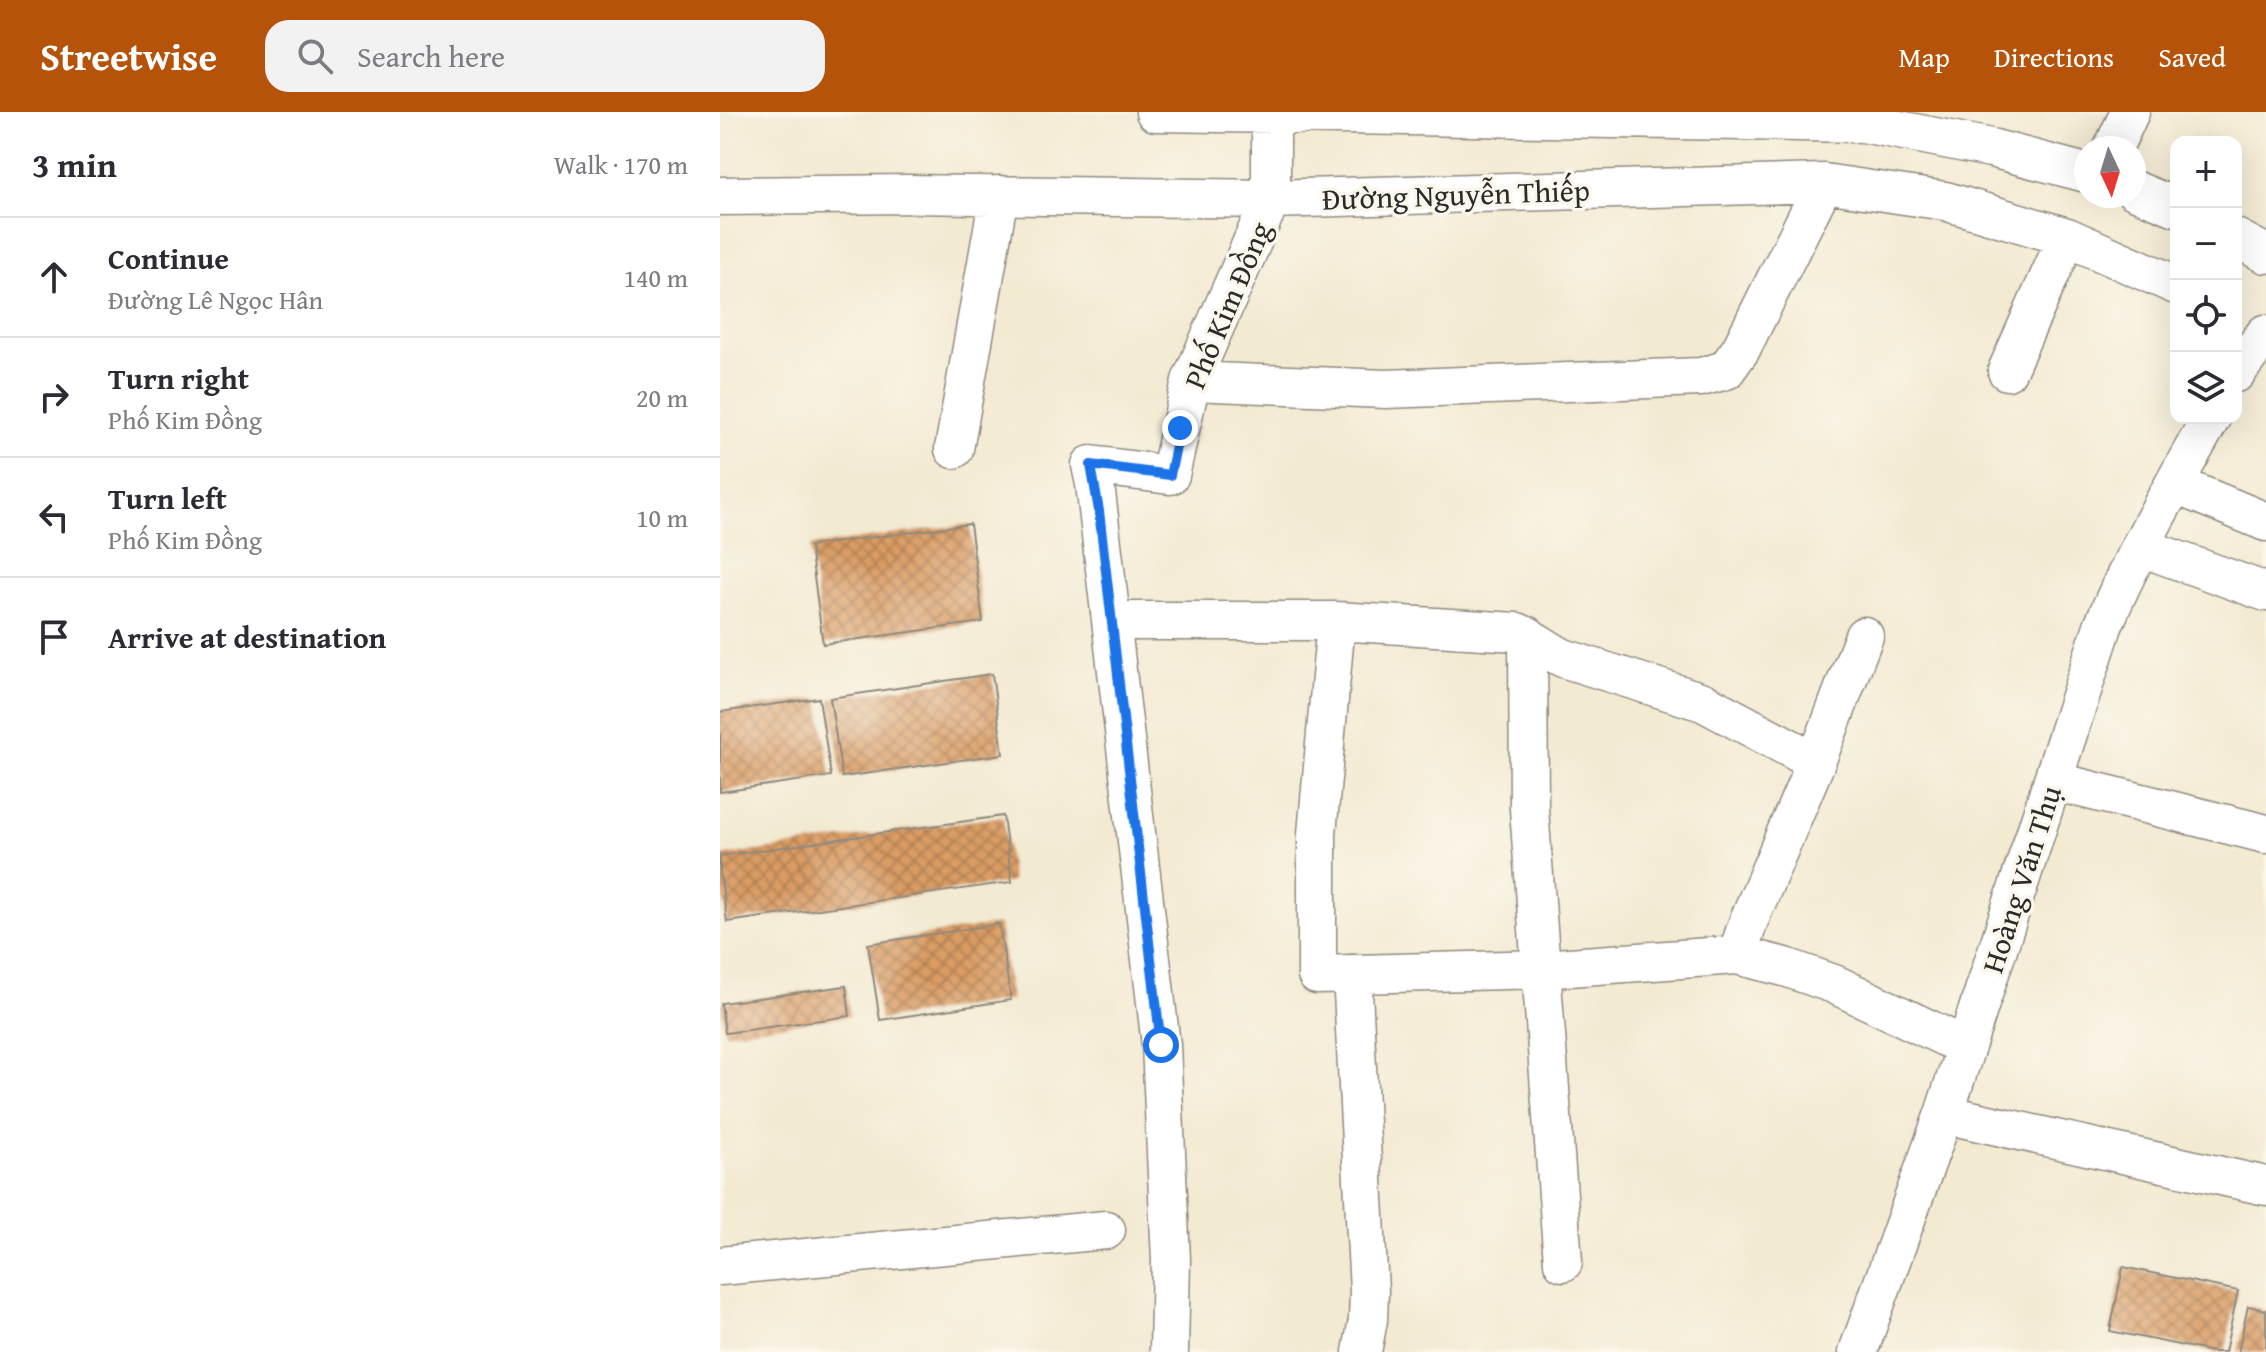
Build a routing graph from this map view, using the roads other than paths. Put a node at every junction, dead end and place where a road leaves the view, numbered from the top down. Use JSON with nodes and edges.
{"nodes":[{"id":1,"x":1155,"y":112,"type":"edge"},
{"id":2,"x":2130,"y":112,"type":"edge"},
{"id":3,"x":1270,"y":113,"type":"edge"},
{"id":4,"x":1866,"y":117,"type":"edge"},
{"id":5,"x":2119,"y":136,"type":"edge"},
{"id":6,"x":2074,"y":170,"type":"edge"},
{"id":7,"x":1824,"y":183,"type":"junction"},
{"id":8,"x":999,"y":195,"type":"junction"},
{"id":9,"x":2146,"y":195,"type":"edge"},
{"id":10,"x":720,"y":196,"type":"edge"},
{"id":11,"x":1271,"y":199,"type":"junction"},
{"id":12,"x":2170,"y":205,"type":"edge"},
{"id":13,"x":2067,"y":237,"type":"junction"},
{"id":14,"x":2242,"y":241,"type":"edge"},
{"id":15,"x":2266,"y":254,"type":"edge"},
{"id":16,"x":2170,"y":282,"type":"edge"},
{"id":17,"x":2256,"y":329,"type":"edge"},
{"id":18,"x":2242,"y":360,"type":"edge"},
{"id":19,"x":2007,"y":371,"type":"dead end"},
{"id":20,"x":1191,"y":381,"type":"junction"},
{"id":21,"x":2208,"y":424,"type":"edge"},
{"id":22,"x":954,"y":449,"type":"dead end"},
{"id":23,"x":2174,"y":484,"type":"junction"},
{"id":24,"x":2266,"y":522,"type":"edge"},
{"id":25,"x":2141,"y":547,"type":"junction"},
{"id":26,"x":2266,"y":592,"type":"edge"},
{"id":27,"x":1112,"y":621,"type":"junction"},
{"id":28,"x":1336,"y":621,"type":"junction"},
{"id":29,"x":1528,"y":636,"type":"junction"},
{"id":30,"x":1864,"y":636,"type":"dead end"},
{"id":31,"x":1816,"y":762,"type":"junction"},
{"id":32,"x":2053,"y":781,"type":"junction"},
{"id":33,"x":2266,"y":834,"type":"edge"},
{"id":34,"x":1737,"y":955,"type":"junction"},
{"id":35,"x":1541,"y":969,"type":"junction"},
{"id":36,"x":1352,"y":974,"type":"junction"},
{"id":37,"x":1966,"y":1047,"type":"junction"},
{"id":38,"x":1944,"y":1114,"type":"junction"},
{"id":39,"x":2266,"y":1186,"type":"edge"},
{"id":40,"x":1106,"y":1230,"type":"dead end"},
{"id":41,"x":1563,"y":1262,"type":"dead end"},
{"id":42,"x":720,"y":1266,"type":"edge"},
{"id":43,"x":1169,"y":1352,"type":"edge"},
{"id":44,"x":1362,"y":1352,"type":"edge"},
{"id":45,"x":1858,"y":1352,"type":"edge"}],
"edges":[{"from":1,"to":3,"type":"street"},
{"from":2,"to":5,"type":"street"},
{"from":3,"to":4,"type":"street"},
{"from":3,"to":11,"type":"street"},
{"from":4,"to":6,"type":"street"},
{"from":7,"to":11,"type":"street","name":"Đường Nguyễn Thiếp"},
{"from":7,"to":13,"type":"street","name":"Đường Nguyễn Thiếp"},
{"from":7,"to":20,"type":"street"},
{"from":8,"to":10,"type":"street","name":"Đường Nguyễn Thiếp"},
{"from":8,"to":11,"type":"street","name":"Đường Nguyễn Thiếp"},
{"from":8,"to":22,"type":"street"},
{"from":9,"to":12,"type":"street"},
{"from":11,"to":20,"type":"street","name":"Phố Kim Đồng"},
{"from":13,"to":16,"type":"street","name":"Đường Nguyễn Thiếp"},
{"from":13,"to":19,"type":"street"},
{"from":14,"to":15,"type":"street"},
{"from":17,"to":18,"type":"street"},
{"from":20,"to":27,"type":"street","name":"Phố Kim Đồng"},
{"from":21,"to":23,"type":"street","name":"Hoàng Văn Thụ"},
{"from":23,"to":24,"type":"street"},
{"from":23,"to":25,"type":"street","name":"Hoàng Văn Thụ"},
{"from":25,"to":26,"type":"street"},
{"from":25,"to":32,"type":"street","name":"Hoàng Văn Thụ"},
{"from":27,"to":28,"type":"street"},
{"from":27,"to":43,"type":"street"},
{"from":28,"to":29,"type":"street"},
{"from":28,"to":36,"type":"street"},
{"from":29,"to":31,"type":"street"},
{"from":29,"to":35,"type":"street"},
{"from":30,"to":31,"type":"street"},
{"from":31,"to":34,"type":"street"},
{"from":32,"to":33,"type":"street"},
{"from":32,"to":37,"type":"street","name":"Hoàng Văn Thụ"},
{"from":34,"to":35,"type":"street"},
{"from":34,"to":37,"type":"street"},
{"from":35,"to":36,"type":"street"},
{"from":35,"to":41,"type":"street"},
{"from":36,"to":44,"type":"street"},
{"from":37,"to":38,"type":"street","name":"Hoàng Văn Thụ"},
{"from":38,"to":39,"type":"street"},
{"from":38,"to":45,"type":"street","name":"Hoàng Văn Thụ"},
{"from":40,"to":42,"type":"street"}]}
